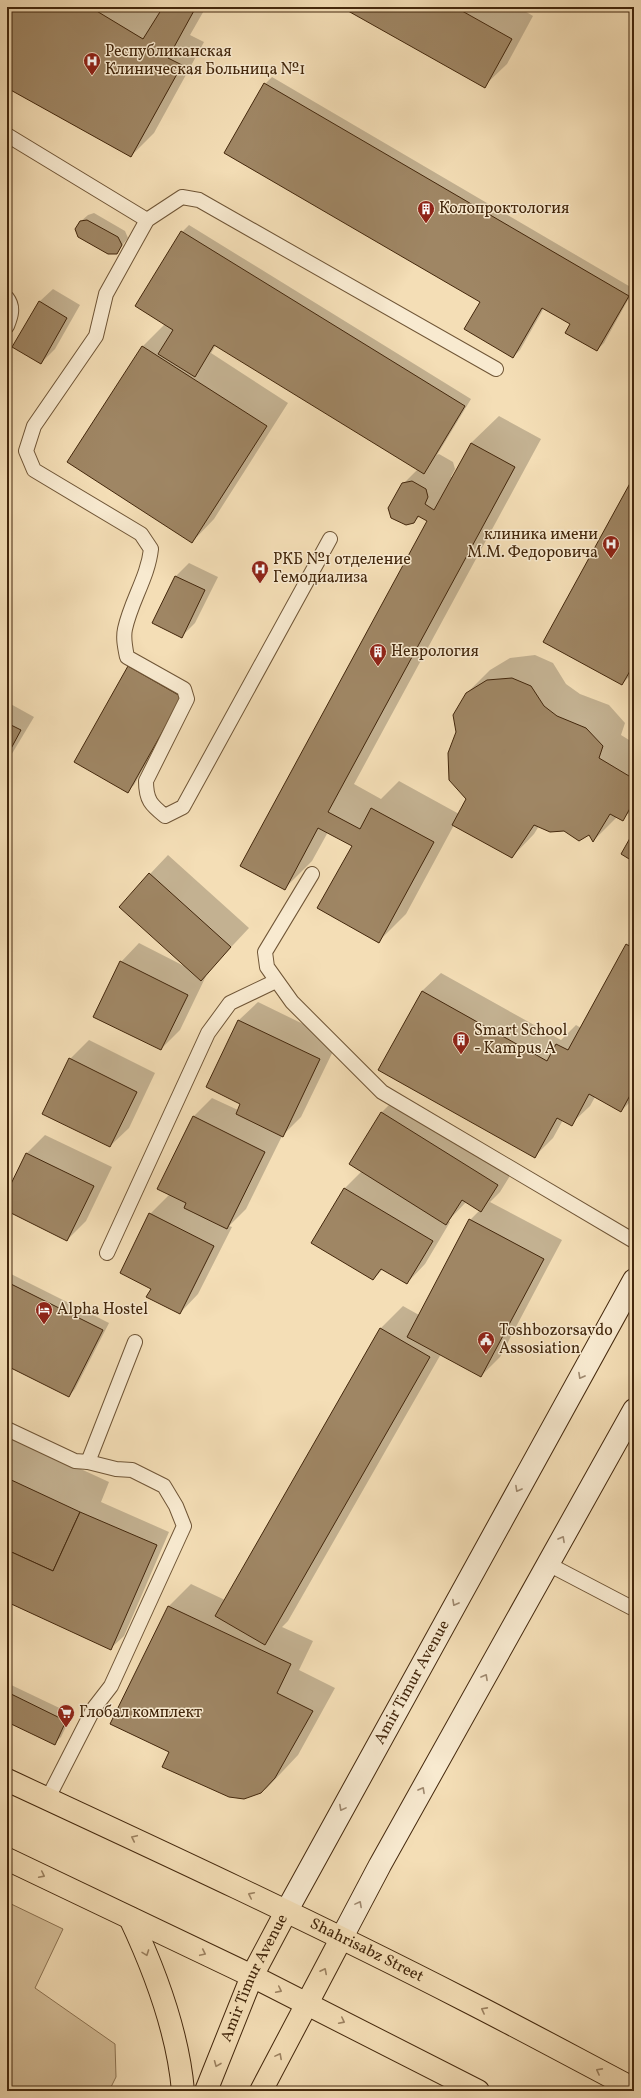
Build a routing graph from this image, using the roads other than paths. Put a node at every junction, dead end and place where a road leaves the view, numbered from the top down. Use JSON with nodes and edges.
{"nodes":[{"id":1,"x":7,"y":135,"type":"edge"},
{"id":2,"x":147,"y":220,"type":"junction"},
{"id":3,"x":7,"y":298,"type":"edge"},
{"id":4,"x":7,"y":326,"type":"edge"},
{"id":5,"x":496,"y":369,"type":"dead end"},
{"id":6,"x":330,"y":539,"type":"dead end"},
{"id":7,"x":312,"y":874,"type":"dead end"},
{"id":8,"x":276,"y":981,"type":"junction"},
{"id":9,"x":634,"y":1241,"type":"edge"},
{"id":10,"x":107,"y":1253,"type":"dead end"},
{"id":11,"x":634,"y":1280,"type":"edge"},
{"id":12,"x":135,"y":1342,"type":"dead end"},
{"id":13,"x":634,"y":1410,"type":"edge"},
{"id":14,"x":7,"y":1429,"type":"edge"},
{"id":15,"x":88,"y":1462,"type":"junction"},
{"id":16,"x":548,"y":1564,"type":"junction"},
{"id":17,"x":634,"y":1609,"type":"edge"},
{"id":18,"x":7,"y":1780,"type":"edge"},
{"id":19,"x":48,"y":1798,"type":"junction"},
{"id":20,"x":7,"y":1859,"type":"edge"},
{"id":21,"x":286,"y":1912,"type":"junction"},
{"id":22,"x":130,"y":1918,"type":"junction"},
{"id":23,"x":341,"y":1939,"type":"junction"},
{"id":24,"x":252,"y":1976,"type":"junction"},
{"id":25,"x":307,"y":2004,"type":"junction"},
{"id":26,"x":634,"y":2089,"type":"edge"},
{"id":27,"x":183,"y":2091,"type":"edge"},
{"id":28,"x":206,"y":2091,"type":"edge"},
{"id":29,"x":261,"y":2091,"type":"edge"},
{"id":30,"x":478,"y":2091,"type":"edge"}],
"edges":[{"from":1,"to":2,"type":"lane"},
{"from":2,"to":5,"type":"lane"},
{"from":2,"to":6,"type":"lane"},
{"from":3,"to":4,"type":"lane"},
{"from":7,"to":8,"type":"lane"},
{"from":8,"to":9,"type":"lane"},
{"from":8,"to":10,"type":"lane"},
{"from":11,"to":21,"type":"main road","name":"Amir Timur Avenue","one_way":true},
{"from":12,"to":15,"type":"lane"},
{"from":16,"to":13,"type":"main road","one_way":true},
{"from":14,"to":15,"type":"lane"},
{"from":15,"to":19,"type":"lane"},
{"from":16,"to":17,"type":"lane"},
{"from":23,"to":16,"type":"main road","one_way":true},
{"from":18,"to":19,"type":"main road","name":"Shahrisabz Street"},
{"from":21,"to":19,"type":"main road","name":"Shahrisabz Street","one_way":true},
{"from":20,"to":22,"type":"main road","one_way":true},
{"from":21,"to":23,"type":"main road","name":"Shahrisabz Street"},
{"from":21,"to":24,"type":"main road","name":"Amir Timur Avenue"},
{"from":22,"to":24,"type":"main road","one_way":true},
{"from":22,"to":27,"type":"main road","one_way":true},
{"from":25,"to":23,"type":"main road","one_way":true},
{"from":26,"to":23,"type":"main road","name":"Shahrisabz Street","one_way":true},
{"from":24,"to":25,"type":"main road","one_way":true},
{"from":24,"to":28,"type":"main road","name":"Amir Timur Avenue","one_way":true},
{"from":29,"to":25,"type":"main road","one_way":true},
{"from":25,"to":30,"type":"main road","one_way":true}]}
